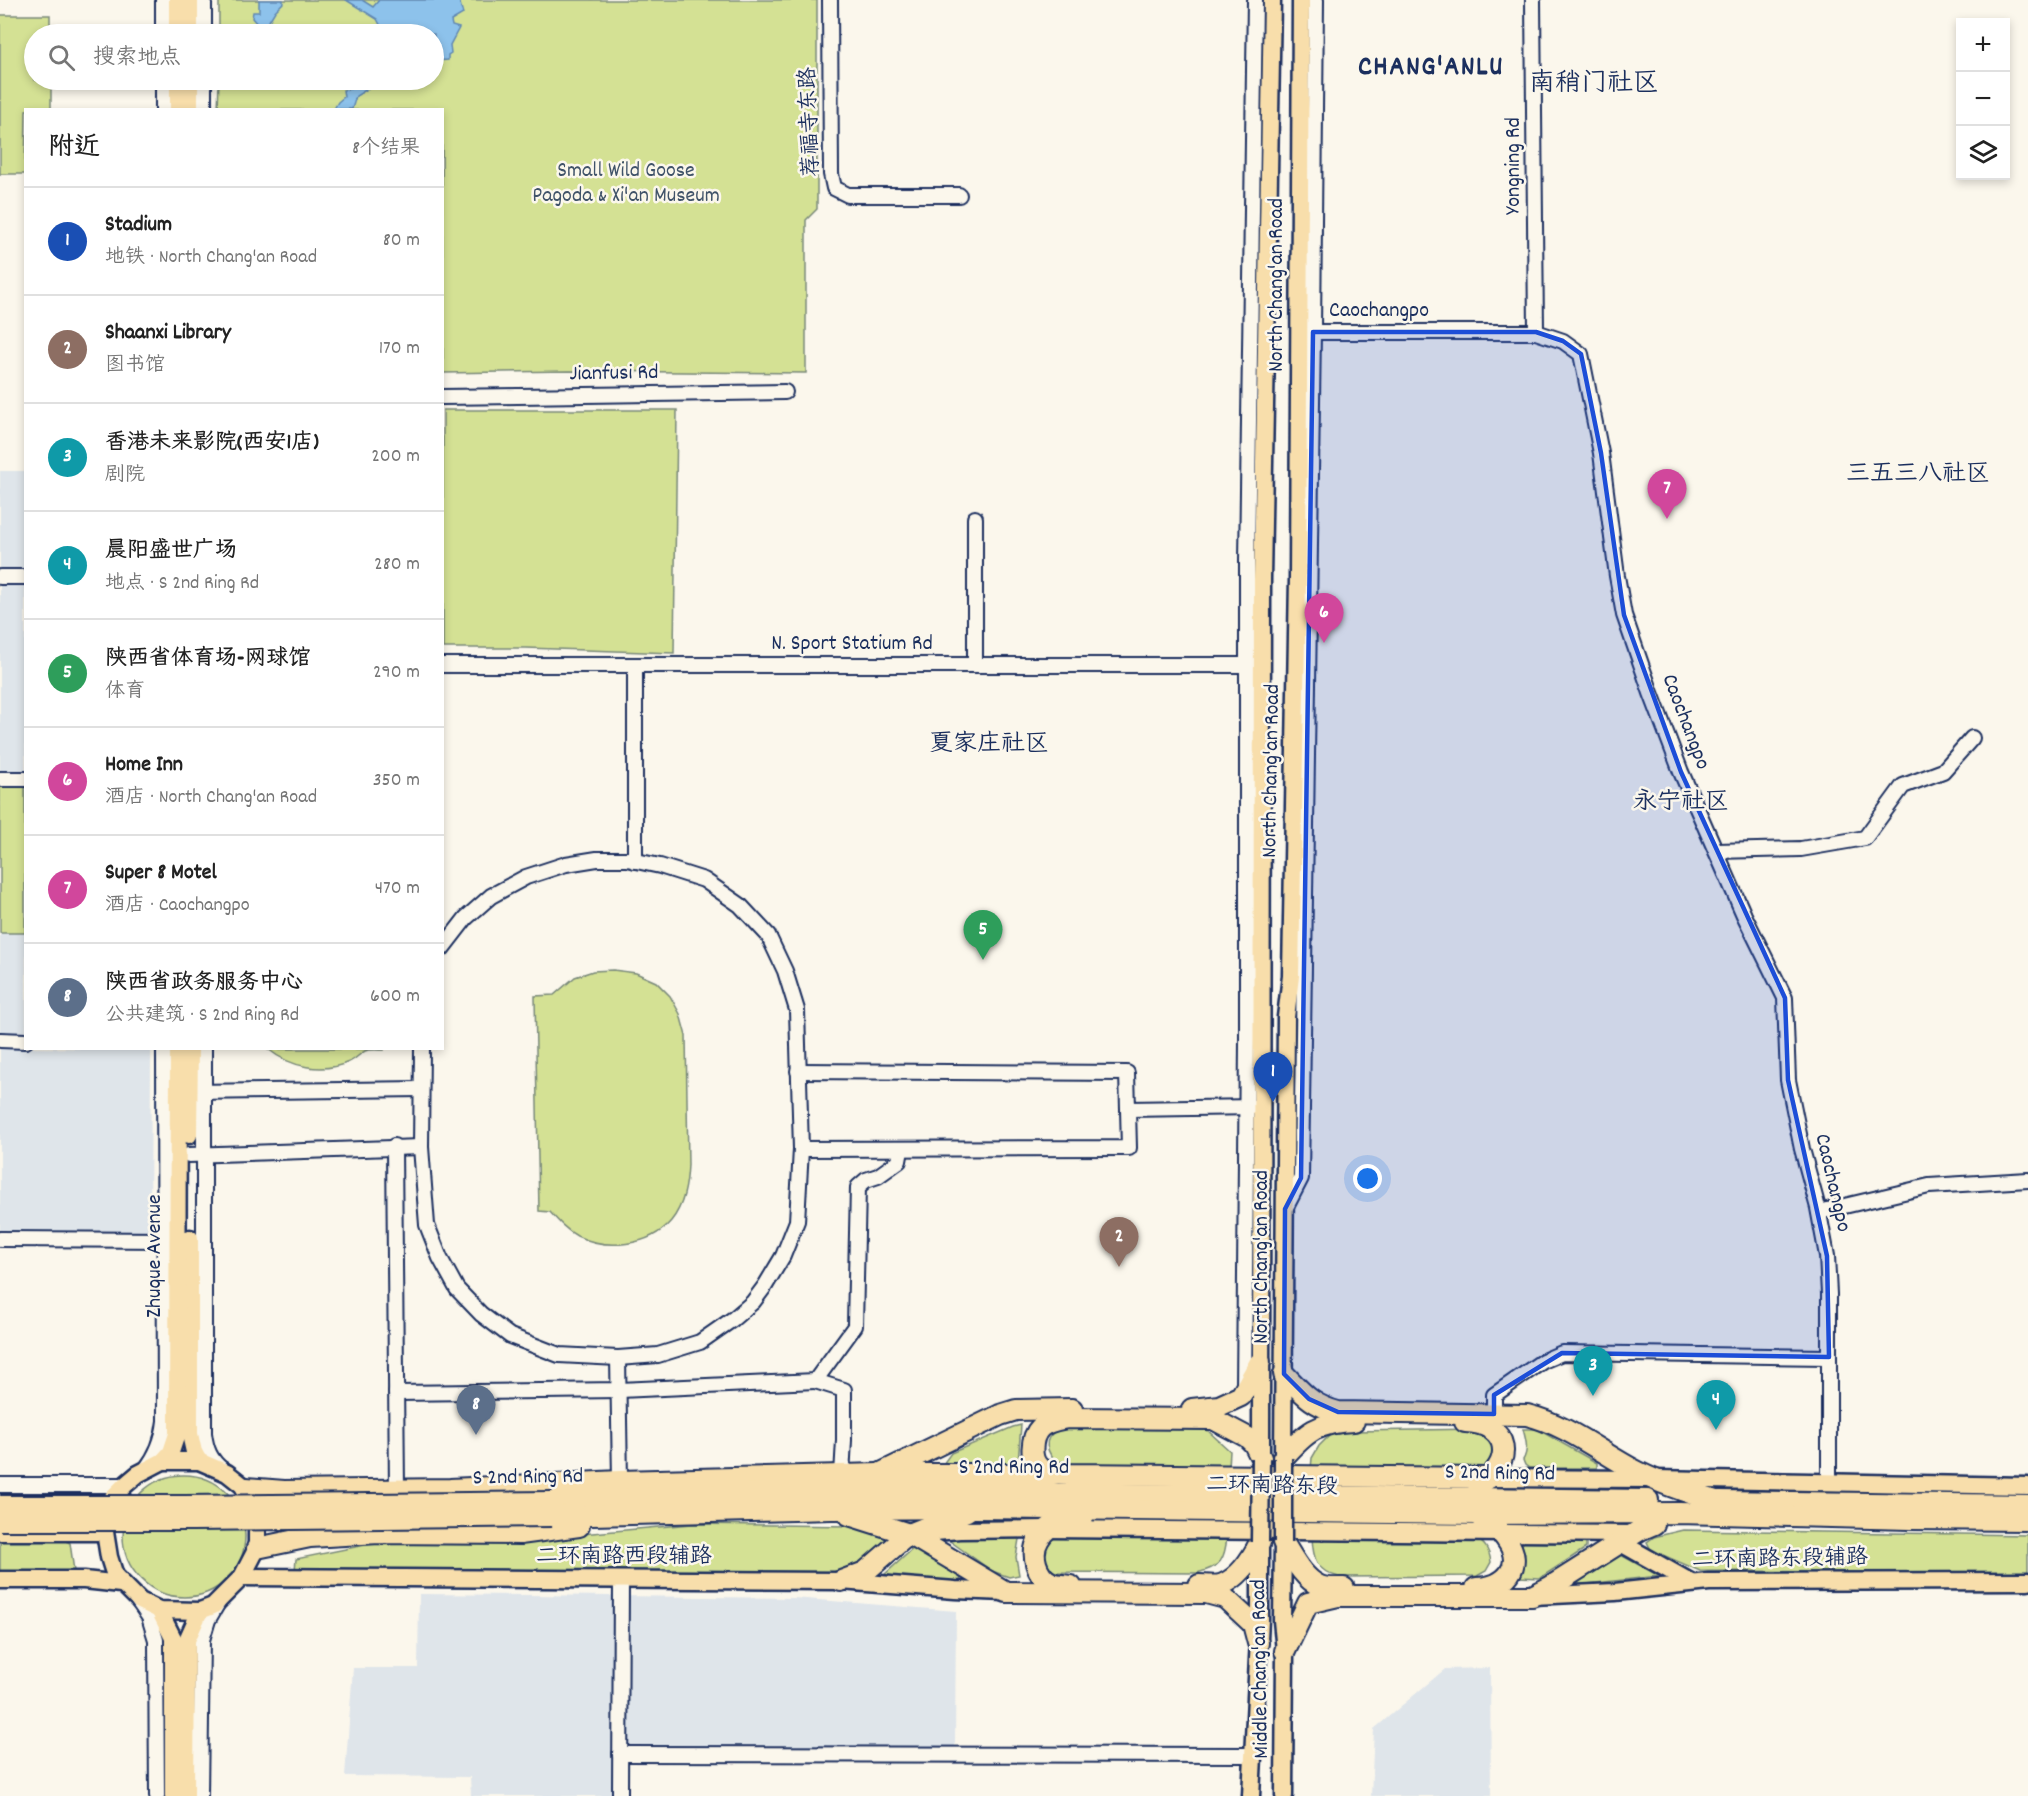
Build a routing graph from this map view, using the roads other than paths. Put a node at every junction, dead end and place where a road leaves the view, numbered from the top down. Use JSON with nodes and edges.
{"nodes":[{"id":1,"x":163,"y":0,"type":"edge"},
{"id":2,"x":177,"y":0,"type":"edge"},
{"id":3,"x":190,"y":0,"type":"edge"},
{"id":4,"x":204,"y":0,"type":"edge"},
{"id":5,"x":830,"y":0,"type":"edge"},
{"id":6,"x":1255,"y":0,"type":"edge"},
{"id":7,"x":1272,"y":0,"type":"edge"},
{"id":8,"x":1301,"y":0,"type":"edge"},
{"id":9,"x":1316,"y":0,"type":"edge"},
{"id":10,"x":1533,"y":0,"type":"edge"},
{"id":11,"x":163,"y":24,"type":"edge"},
{"id":12,"x":177,"y":24,"type":"edge"},
{"id":13,"x":190,"y":24,"type":"edge"},
{"id":14,"x":204,"y":24,"type":"edge"},
{"id":15,"x":163,"y":90,"type":"edge"},
{"id":16,"x":178,"y":90,"type":"edge"},
{"id":17,"x":190,"y":90,"type":"edge"},
{"id":18,"x":204,"y":90,"type":"edge"},
{"id":19,"x":163,"y":108,"type":"edge"},
{"id":20,"x":178,"y":108,"type":"edge"},
{"id":21,"x":190,"y":108,"type":"edge"},
{"id":22,"x":204,"y":108,"type":"edge"},
{"id":23,"x":959,"y":195,"type":"dead end"},
{"id":24,"x":1306,"y":332,"type":"junction"},
{"id":25,"x":1536,"y":332,"type":"junction"},
{"id":26,"x":785,"y":392,"type":"dead end"},
{"id":27,"x":444,"y":397,"type":"edge"},
{"id":28,"x":975,"y":518,"type":"dead end"},
{"id":29,"x":24,"y":577,"type":"edge"},
{"id":30,"x":0,"y":578,"type":"edge"},
{"id":31,"x":975,"y":664,"type":"junction"},
{"id":32,"x":444,"y":665,"type":"edge"},
{"id":33,"x":635,"y":665,"type":"junction"},
{"id":34,"x":1255,"y":665,"type":"junction"},
{"id":35,"x":1972,"y":738,"type":"dead end"},
{"id":36,"x":0,"y":779,"type":"edge"},
{"id":37,"x":24,"y":779,"type":"edge"},
{"id":38,"x":1716,"y":851,"type":"junction"},
{"id":39,"x":635,"y":861,"type":"junction"},
{"id":40,"x":444,"y":946,"type":"edge"},
{"id":41,"x":0,"y":1040,"type":"edge"},
{"id":42,"x":24,"y":1041,"type":"edge"},
{"id":43,"x":165,"y":1050,"type":"edge"},
{"id":44,"x":178,"y":1050,"type":"edge"},
{"id":45,"x":190,"y":1050,"type":"edge"},
{"id":46,"x":204,"y":1050,"type":"edge"},
{"id":47,"x":422,"y":1050,"type":"edge"},
{"id":48,"x":798,"y":1071,"type":"junction"},
{"id":49,"x":421,"y":1089,"type":"junction"},
{"id":50,"x":197,"y":1092,"type":"junction"},
{"id":51,"x":1254,"y":1107,"type":"junction"},
{"id":52,"x":1128,"y":1109,"type":"junction"},
{"id":53,"x":394,"y":1146,"type":"junction"},
{"id":54,"x":421,"y":1147,"type":"junction"},
{"id":55,"x":801,"y":1149,"type":"junction"},
{"id":56,"x":901,"y":1150,"type":"junction"},
{"id":57,"x":197,"y":1155,"type":"junction"},
{"id":58,"x":2028,"y":1180,"type":"edge"},
{"id":59,"x":1819,"y":1212,"type":"junction"},
{"id":60,"x":0,"y":1239,"type":"edge"},
{"id":61,"x":172,"y":1240,"type":"junction"},
{"id":62,"x":1829,"y":1357,"type":"junction"},
{"id":63,"x":618,"y":1358,"type":"junction"},
{"id":64,"x":1260,"y":1362,"type":"junction"},
{"id":65,"x":1284,"y":1374,"type":"junction"},
{"id":66,"x":815,"y":1381,"type":"junction"},
{"id":67,"x":620,"y":1390,"type":"junction"},
{"id":68,"x":1244,"y":1392,"type":"junction"},
{"id":69,"x":396,"y":1393,"type":"junction"},
{"id":70,"x":1494,"y":1414,"type":"junction"},
{"id":71,"x":1261,"y":1458,"type":"junction"},
{"id":72,"x":1283,"y":1458,"type":"junction"},
{"id":73,"x":163,"y":1461,"type":"junction"},
{"id":74,"x":199,"y":1461,"type":"junction"},
{"id":75,"x":144,"y":1470,"type":"junction"},
{"id":76,"x":227,"y":1473,"type":"junction"},
{"id":77,"x":879,"y":1474,"type":"junction"},
{"id":78,"x":1069,"y":1474,"type":"junction"},
{"id":79,"x":842,"y":1475,"type":"junction"},
{"id":80,"x":1489,"y":1478,"type":"junction"},
{"id":81,"x":1654,"y":1479,"type":"junction"},
{"id":82,"x":620,"y":1481,"type":"junction"},
{"id":83,"x":1829,"y":1483,"type":"junction"},
{"id":84,"x":0,"y":1485,"type":"edge"},
{"id":85,"x":2028,"y":1486,"type":"edge"},
{"id":86,"x":246,"y":1488,"type":"junction"},
{"id":87,"x":450,"y":1489,"type":"junction"},
{"id":88,"x":397,"y":1490,"type":"junction"},
{"id":89,"x":119,"y":1491,"type":"junction"},
{"id":90,"x":940,"y":1492,"type":"junction"},
{"id":91,"x":727,"y":1494,"type":"junction"},
{"id":92,"x":1448,"y":1497,"type":"junction"},
{"id":93,"x":0,"y":1498,"type":"edge"},
{"id":94,"x":1716,"y":1501,"type":"junction"},
{"id":95,"x":2028,"y":1505,"type":"edge"},
{"id":96,"x":0,"y":1506,"type":"edge"},
{"id":97,"x":975,"y":1508,"type":"junction"},
{"id":98,"x":552,"y":1509,"type":"junction"},
{"id":99,"x":832,"y":1509,"type":"junction"},
{"id":100,"x":1108,"y":1509,"type":"junction"},
{"id":101,"x":680,"y":1514,"type":"junction"},
{"id":102,"x":1761,"y":1515,"type":"junction"},
{"id":103,"x":1481,"y":1516,"type":"junction"},
{"id":104,"x":0,"y":1520,"type":"edge"},
{"id":105,"x":2028,"y":1520,"type":"edge"},
{"id":106,"x":1654,"y":1524,"type":"junction"},
{"id":107,"x":1718,"y":1524,"type":"junction"},
{"id":108,"x":1048,"y":1529,"type":"junction"},
{"id":109,"x":2028,"y":1529,"type":"edge"},
{"id":110,"x":0,"y":1532,"type":"edge"},
{"id":111,"x":105,"y":1532,"type":"junction"},
{"id":112,"x":1501,"y":1533,"type":"junction"},
{"id":113,"x":909,"y":1534,"type":"junction"},
{"id":114,"x":1620,"y":1537,"type":"junction"},
{"id":115,"x":1260,"y":1542,"type":"junction"},
{"id":116,"x":1283,"y":1542,"type":"junction"},
{"id":117,"x":256,"y":1548,"type":"junction"},
{"id":118,"x":242,"y":1577,"type":"junction"},
{"id":119,"x":0,"y":1580,"type":"edge"},
{"id":120,"x":621,"y":1580,"type":"junction"},
{"id":121,"x":841,"y":1581,"type":"junction"},
{"id":122,"x":2028,"y":1581,"type":"edge"},
{"id":123,"x":1692,"y":1583,"type":"junction"},
{"id":124,"x":127,"y":1589,"type":"junction"},
{"id":125,"x":1006,"y":1592,"type":"junction"},
{"id":126,"x":224,"y":1596,"type":"junction"},
{"id":127,"x":1532,"y":1596,"type":"junction"},
{"id":128,"x":159,"y":1610,"type":"junction"},
{"id":129,"x":200,"y":1611,"type":"junction"},
{"id":130,"x":1258,"y":1643,"type":"junction"},
{"id":131,"x":1285,"y":1651,"type":"junction"},
{"id":132,"x":620,"y":1754,"type":"junction"},
{"id":133,"x":1253,"y":1755,"type":"junction"},
{"id":134,"x":156,"y":1796,"type":"edge"},
{"id":135,"x":173,"y":1796,"type":"edge"},
{"id":136,"x":186,"y":1796,"type":"edge"},
{"id":137,"x":200,"y":1796,"type":"edge"},
{"id":138,"x":620,"y":1796,"type":"edge"},
{"id":139,"x":1251,"y":1796,"type":"edge"},
{"id":140,"x":1284,"y":1796,"type":"edge"}],
"edges":[{"from":1,"to":11,"type":"street"},
{"from":2,"to":12,"type":"main road"},
{"from":3,"to":13,"type":"main road"},
{"from":4,"to":14,"type":"street"},
{"from":5,"to":23,"type":"street","name":"荐福寺东路"},
{"from":6,"to":34,"type":"street"},
{"from":7,"to":34,"type":"main road","name":"North Chang'an Road"},
{"from":8,"to":24,"type":"main road","name":"North Chang'an Road"},
{"from":9,"to":24,"type":"street"},
{"from":10,"to":25,"type":"street","name":"Yongning Rd"},
{"from":15,"to":19,"type":"street"},
{"from":16,"to":20,"type":"main road"},
{"from":17,"to":21,"type":"main road"},
{"from":18,"to":22,"type":"street"},
{"from":24,"to":25,"type":"street","name":"Caochangpo"},
{"from":24,"to":65,"type":"main road","name":"North Chang'an Road"},
{"from":25,"to":38,"type":"street","name":"Caochangpo"},
{"from":26,"to":27,"type":"street","name":"Jianfusi Rd"},
{"from":28,"to":31,"type":"street"},
{"from":29,"to":30,"type":"street"},
{"from":31,"to":33,"type":"street","name":"N. Sport Statium Rd"},
{"from":31,"to":34,"type":"street","name":"N. Sport Statium Rd"},
{"from":32,"to":33,"type":"street","name":"N. Sport Statium Rd"},
{"from":33,"to":39,"type":"street"},
{"from":34,"to":51,"type":"main road","name":"North Chang'an Road"},
{"from":35,"to":38,"type":"street"},
{"from":36,"to":37,"type":"street"},
{"from":38,"to":59,"type":"street","name":"Caochangpo"},
{"from":39,"to":40,"type":"street"},
{"from":39,"to":48,"type":"street"},
{"from":41,"to":42,"type":"street"},
{"from":43,"to":61,"type":"street"},
{"from":44,"to":61,"type":"main road","name":"Zhuque Avenue"},
{"from":45,"to":50,"type":"main road","name":"Zhuque Avenue"},
{"from":46,"to":50,"type":"street"},
{"from":47,"to":49,"type":"street"},
{"from":48,"to":52,"type":"street"},
{"from":48,"to":55,"type":"street"},
{"from":49,"to":50,"type":"street"},
{"from":49,"to":54,"type":"street"},
{"from":50,"to":57,"type":"main road","name":"Zhuque Avenue"},
{"from":51,"to":52,"type":"street"},
{"from":51,"to":64,"type":"main road","name":"North Chang'an Road"},
{"from":51,"to":68,"type":"street"},
{"from":52,"to":56,"type":"street"},
{"from":53,"to":54,"type":"street"},
{"from":53,"to":57,"type":"street"},
{"from":53,"to":69,"type":"street"},
{"from":54,"to":63,"type":"street"},
{"from":55,"to":56,"type":"street"},
{"from":55,"to":63,"type":"street"},
{"from":56,"to":66,"type":"street"},
{"from":57,"to":74,"type":"main road","name":"Zhuque Avenue"},
{"from":57,"to":76,"type":"street"},
{"from":58,"to":59,"type":"street"},
{"from":59,"to":62,"type":"street","name":"Caochangpo"},
{"from":60,"to":61,"type":"street"},
{"from":61,"to":73,"type":"main road","name":"Zhuque Avenue"},
{"from":61,"to":75,"type":"street"},
{"from":62,"to":70,"type":"street"},
{"from":62,"to":83,"type":"street","name":"Caochangpo"},
{"from":63,"to":67,"type":"street"},
{"from":64,"to":68,"type":"highway"},
{"from":64,"to":71,"type":"main road","name":"North Chang'an Road"},
{"from":65,"to":70,"type":"highway"},
{"from":65,"to":72,"type":"main road","name":"North Chang'an Road"},
{"from":66,"to":67,"type":"street"},
{"from":66,"to":79,"type":"street"},
{"from":67,"to":69,"type":"street"},
{"from":67,"to":82,"type":"street"},
{"from":68,"to":77,"type":"highway"},
{"from":69,"to":88,"type":"street"},
{"from":70,"to":81,"type":"highway"},
{"from":71,"to":78,"type":"highway"},
{"from":71,"to":115,"type":"main road","name":"North Chang'an Road","bridge":true},
{"from":72,"to":80,"type":"highway"},
{"from":72,"to":116,"type":"main road","name":"North Chang'an Road","bridge":true},
{"from":73,"to":74,"type":"main road"},
{"from":73,"to":75,"type":"main road"},
{"from":74,"to":76,"type":"main road"},
{"from":75,"to":89,"type":"main road"},
{"from":76,"to":86,"type":"main road"},
{"from":77,"to":78,"type":"highway"},
{"from":77,"to":79,"type":"highway"},
{"from":77,"to":90,"type":"highway"},
{"from":78,"to":80,"type":"highway"},
{"from":79,"to":82,"type":"highway"},
{"from":80,"to":81,"type":"main road"},
{"from":80,"to":92,"type":"highway"},
{"from":81,"to":83,"type":"main road"},
{"from":81,"to":94,"type":"highway"},
{"from":82,"to":87,"type":"highway"},
{"from":83,"to":85,"type":"main road"},
{"from":84,"to":89,"type":"street"},
{"from":86,"to":88,"type":"highway"},
{"from":86,"to":117,"type":"main road"},
{"from":87,"to":88,"type":"highway"},
{"from":87,"to":91,"type":"highway"},
{"from":89,"to":93,"type":"main road"},
{"from":89,"to":111,"type":"main road"},
{"from":90,"to":91,"type":"highway","name":"S 2nd Ring Rd"},
{"from":90,"to":92,"type":"highway","name":"S 2nd Ring Rd"},
{"from":91,"to":98,"type":"highway","name":"S 2nd Ring Rd"},
{"from":92,"to":94,"type":"highway","name":"S 2nd Ring Rd"},
{"from":94,"to":95,"type":"highway","name":"S 2nd Ring Rd"},
{"from":96,"to":98,"type":"highway","name":"S 2nd Ring Rd","bridge":true},
{"from":97,"to":99,"type":"highway","name":"S 2nd Ring Rd"},
{"from":97,"to":100,"type":"highway","name":"二环南路东段"},
{"from":97,"to":113,"type":"highway"},
{"from":98,"to":101,"type":"highway","name":"S 2nd Ring Rd"},
{"from":98,"to":104,"type":"highway","name":"S 2nd Ring Rd","bridge":true},
{"from":99,"to":101,"type":"highway","name":"S 2nd Ring Rd"},
{"from":99,"to":113,"type":"highway"},
{"from":100,"to":103,"type":"highway","name":"二环南路东段"},
{"from":100,"to":108,"type":"highway"},
{"from":101,"to":117,"type":"highway"},
{"from":102,"to":103,"type":"highway","name":"二环南路东段"},
{"from":102,"to":105,"type":"highway"},
{"from":102,"to":107,"type":"highway"},
{"from":103,"to":106,"type":"highway"},
{"from":103,"to":112,"type":"highway"},
{"from":106,"to":107,"type":"highway"},
{"from":106,"to":114,"type":"highway"},
{"from":107,"to":109,"type":"highway"},
{"from":108,"to":112,"type":"main road"},
{"from":108,"to":113,"type":"main road"},
{"from":108,"to":115,"type":"highway"},
{"from":110,"to":111,"type":"main road"},
{"from":111,"to":124,"type":"main road"},
{"from":112,"to":114,"type":"main road"},
{"from":112,"to":116,"type":"highway"},
{"from":113,"to":121,"type":"highway"},
{"from":113,"to":125,"type":"highway"},
{"from":114,"to":123,"type":"main road"},
{"from":114,"to":127,"type":"highway"},
{"from":115,"to":130,"type":"main road","name":"Middle Chang'an Road"},
{"from":116,"to":131,"type":"main road","name":"Middle Chang'an Road"},
{"from":117,"to":118,"type":"main road"},
{"from":118,"to":120,"type":"main road","name":"二环南路西段辅路"},
{"from":118,"to":126,"type":"main road"},
{"from":119,"to":124,"type":"main road"},
{"from":120,"to":121,"type":"main road","name":"二环南路西段辅路"},
{"from":120,"to":132,"type":"street"},
{"from":121,"to":125,"type":"main road","name":"二环南路西段辅路"},
{"from":122,"to":123,"type":"main road","name":"二环南路东段辅路"},
{"from":123,"to":127,"type":"main road","name":"二环南路东段辅路"},
{"from":124,"to":128,"type":"main road"},
{"from":124,"to":134,"type":"street"},
{"from":125,"to":130,"type":"highway"},
{"from":126,"to":129,"type":"main road"},
{"from":126,"to":137,"type":"street"},
{"from":127,"to":131,"type":"highway"},
{"from":128,"to":129,"type":"main road"},
{"from":128,"to":135,"type":"main road"},
{"from":129,"to":136,"type":"main road"},
{"from":130,"to":133,"type":"main road","name":"Middle Chang'an Road"},
{"from":131,"to":140,"type":"main road","name":"Middle Chang'an Road"},
{"from":132,"to":133,"type":"street"},
{"from":132,"to":138,"type":"street"},
{"from":133,"to":139,"type":"main road","name":"Middle Chang'an Road"}]}
